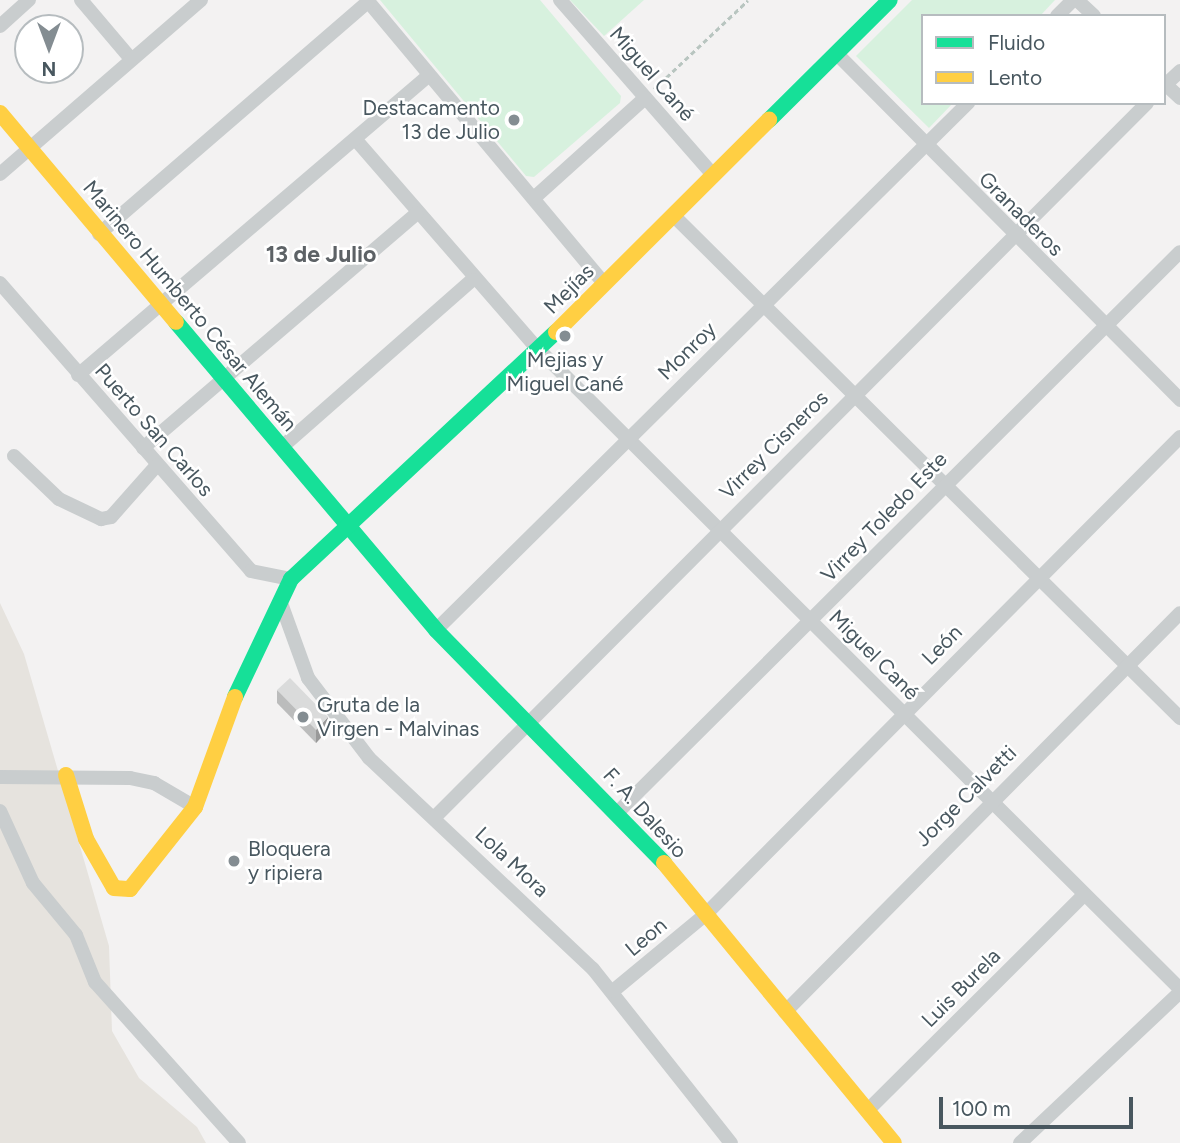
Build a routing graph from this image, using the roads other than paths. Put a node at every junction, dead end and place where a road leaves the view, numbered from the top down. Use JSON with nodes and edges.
{"nodes":[{"id":1,"x":29,"y":0,"type":"edge"},
{"id":2,"x":81,"y":0,"type":"edge"},
{"id":3,"x":201,"y":0,"type":"edge"},
{"id":4,"x":560,"y":0,"type":"edge"},
{"id":5,"x":890,"y":0,"type":"edge"},
{"id":6,"x":1075,"y":0,"type":"edge"},
{"id":7,"x":368,"y":1,"type":"edge"},
{"id":8,"x":1059,"y":14,"type":"edge"},
{"id":9,"x":1092,"y":14,"type":"edge"},
{"id":10,"x":0,"y":26,"type":"edge"},
{"id":11,"x":836,"y":53,"type":"junction"},
{"id":12,"x":131,"y":59,"type":"junction"},
{"id":13,"x":1180,"y":71,"type":"edge"},
{"id":14,"x":428,"y":76,"type":"junction"},
{"id":15,"x":1166,"y":84,"type":"edge"},
{"id":16,"x":1166,"y":86,"type":"edge"},
{"id":17,"x":645,"y":98,"type":"junction"},
{"id":18,"x":1180,"y":98,"type":"edge"},
{"id":19,"x":966,"y":105,"type":"edge"},
{"id":20,"x":1145,"y":105,"type":"edge"},
{"id":21,"x":0,"y":113,"type":"edge"},
{"id":22,"x":356,"y":140,"type":"junction"},
{"id":23,"x":925,"y":146,"type":"junction"},
{"id":24,"x":31,"y":149,"type":"junction"},
{"id":25,"x":0,"y":174,"type":"edge"},
{"id":26,"x":713,"y":175,"type":"junction"},
{"id":27,"x":534,"y":198,"type":"junction"},
{"id":28,"x":416,"y":214,"type":"junction"},
{"id":29,"x":674,"y":216,"type":"junction"},
{"id":30,"x":99,"y":234,"type":"junction"},
{"id":31,"x":1012,"y":235,"type":"junction"},
{"id":32,"x":1180,"y":252,"type":"edge"},
{"id":33,"x":472,"y":280,"type":"junction"},
{"id":34,"x":0,"y":283,"type":"edge"},
{"id":35,"x":604,"y":283,"type":"junction"},
{"id":36,"x":158,"y":304,"type":"junction"},
{"id":37,"x":762,"y":305,"type":"junction"},
{"id":38,"x":1105,"y":328,"type":"junction"},
{"id":39,"x":538,"y":349,"type":"junction"},
{"id":40,"x":78,"y":375,"type":"junction"},
{"id":41,"x":223,"y":381,"type":"junction"},
{"id":42,"x":853,"y":395,"type":"junction"},
{"id":43,"x":1180,"y":400,"type":"edge"},
{"id":44,"x":1180,"y":437,"type":"edge"},
{"id":45,"x":629,"y":439,"type":"junction"},
{"id":46,"x":282,"y":447,"type":"junction"},
{"id":47,"x":143,"y":448,"type":"junction"},
{"id":48,"x":14,"y":456,"type":"dead end"},
{"id":49,"x":157,"y":465,"type":"junction"},
{"id":50,"x":944,"y":486,"type":"junction"},
{"id":51,"x":347,"y":527,"type":"junction"},
{"id":52,"x":720,"y":530,"type":"junction"},
{"id":53,"x":1039,"y":578,"type":"junction"},
{"id":54,"x":291,"y":579,"type":"junction"},
{"id":55,"x":282,"y":606,"type":"junction"},
{"id":56,"x":1180,"y":613,"type":"edge"},
{"id":57,"x":812,"y":622,"type":"junction"},
{"id":58,"x":436,"y":630,"type":"junction"},
{"id":59,"x":1126,"y":666,"type":"junction"},
{"id":60,"x":902,"y":714,"type":"junction"},
{"id":61,"x":1180,"y":718,"type":"edge"},
{"id":62,"x":529,"y":722,"type":"junction"},
{"id":63,"x":66,"y":775,"type":"junction"},
{"id":64,"x":0,"y":777,"type":"edge"},
{"id":65,"x":989,"y":802,"type":"junction"},
{"id":66,"x":195,"y":807,"type":"junction"},
{"id":67,"x":0,"y":811,"type":"edge"},
{"id":68,"x":618,"y":812,"type":"junction"},
{"id":69,"x":434,"y":818,"type":"junction"},
{"id":70,"x":1084,"y":895,"type":"junction"},
{"id":71,"x":705,"y":915,"type":"junction"},
{"id":72,"x":1180,"y":990,"type":"edge"},
{"id":73,"x":613,"y":991,"type":"junction"},
{"id":74,"x":785,"y":1012,"type":"junction"},
{"id":75,"x":867,"y":1111,"type":"junction"},
{"id":76,"x":239,"y":1143,"type":"edge"},
{"id":77,"x":731,"y":1143,"type":"edge"},
{"id":78,"x":894,"y":1143,"type":"edge"},
{"id":79,"x":1020,"y":1143,"type":"edge"}],
"edges":[{"from":1,"to":10,"type":"street"},
{"from":2,"to":12,"type":"street"},
{"from":3,"to":12,"type":"street"},
{"from":4,"to":17,"type":"street","name":"Miguel Cané"},
{"from":5,"to":11,"type":"street","name":"Mejías"},
{"from":6,"to":8,"type":"street"},
{"from":6,"to":9,"type":"street"},
{"from":7,"to":14,"type":"street"},
{"from":7,"to":30,"type":"street"},
{"from":11,"to":23,"type":"street","name":"Granaderos"},
{"from":11,"to":26,"type":"street","name":"Mejías"},
{"from":12,"to":24,"type":"street"},
{"from":13,"to":15,"type":"street"},
{"from":14,"to":22,"type":"street"},
{"from":14,"to":27,"type":"street"},
{"from":16,"to":18,"type":"street"},
{"from":17,"to":26,"type":"street","name":"Miguel Cané"},
{"from":17,"to":27,"type":"street"},
{"from":19,"to":23,"type":"street","name":"Monroy"},
{"from":20,"to":31,"type":"street","name":"Virrey Cisneros"},
{"from":21,"to":24,"type":"street","name":"Marinero Humberto César Alemán"},
{"from":22,"to":28,"type":"street","name":"Miguel Cané"},
{"from":22,"to":36,"type":"street"},
{"from":23,"to":31,"type":"street","name":"Granaderos"},
{"from":23,"to":37,"type":"street","name":"Monroy"},
{"from":24,"to":25,"type":"street"},
{"from":24,"to":30,"type":"street","name":"Marinero Humberto César Alemán"},
{"from":26,"to":29,"type":"street","name":"Mejías"},
{"from":27,"to":35,"type":"street"},
{"from":28,"to":33,"type":"street","name":"Miguel Cané"},
{"from":28,"to":41,"type":"street"},
{"from":29,"to":35,"type":"street","name":"Mejías"},
{"from":29,"to":37,"type":"street"},
{"from":30,"to":36,"type":"street","name":"Marinero Humberto César Alemán"},
{"from":31,"to":38,"type":"street","name":"Granaderos"},
{"from":31,"to":42,"type":"street","name":"Virrey Cisneros"},
{"from":32,"to":38,"type":"street","name":"Virrey Toledo Este"},
{"from":33,"to":39,"type":"street","name":"Miguel Cané"},
{"from":33,"to":46,"type":"street"},
{"from":34,"to":40,"type":"street","name":"Puerto San Carlos"},
{"from":35,"to":39,"type":"street","name":"Mejías"},
{"from":36,"to":40,"type":"street"},
{"from":36,"to":41,"type":"street","name":"Marinero Humberto César Alemán"},
{"from":37,"to":42,"type":"street"},
{"from":37,"to":45,"type":"street","name":"Monroy"},
{"from":38,"to":43,"type":"street","name":"Granaderos"},
{"from":38,"to":50,"type":"street","name":"Virrey Toledo Este"},
{"from":39,"to":45,"type":"street","name":"Miguel Cané"},
{"from":39,"to":51,"type":"street","name":"Mejías"},
{"from":40,"to":47,"type":"street","name":"Puerto San Carlos"},
{"from":41,"to":46,"type":"street","name":"Marinero Humberto César Alemán"},
{"from":41,"to":47,"type":"street"},
{"from":42,"to":50,"type":"street"},
{"from":42,"to":52,"type":"street","name":"Virrey Cisneros"},
{"from":44,"to":53,"type":"street","name":"León"},
{"from":45,"to":52,"type":"street","name":"Miguel Cané"},
{"from":45,"to":58,"type":"street","name":"Monroy"},
{"from":46,"to":51,"type":"street","name":"Marinero Humberto César Alemán"},
{"from":47,"to":49,"type":"street","name":"Puerto San Carlos"},
{"from":48,"to":49,"type":"street"},
{"from":49,"to":54,"type":"street","name":"Puerto San Carlos"},
{"from":50,"to":53,"type":"street"},
{"from":50,"to":57,"type":"street","name":"Virrey Toledo Este"},
{"from":51,"to":54,"type":"street","name":"Mejías"},
{"from":51,"to":58,"type":"street","name":"F. A. Dalesio"},
{"from":52,"to":57,"type":"street","name":"Miguel Cané"},
{"from":52,"to":62,"type":"street","name":"Virrey Cisneros"},
{"from":53,"to":59,"type":"street"},
{"from":53,"to":60,"type":"street","name":"León"},
{"from":54,"to":55,"type":"street","name":"Mejías"},
{"from":55,"to":66,"type":"street","name":"Mejías"},
{"from":55,"to":69,"type":"street","name":"Lola Mora"},
{"from":56,"to":59,"type":"street","name":"Jorge Calvetti"},
{"from":57,"to":60,"type":"street","name":"Miguel Cané"},
{"from":57,"to":68,"type":"street","name":"Virrey Toledo Este"},
{"from":58,"to":62,"type":"street","name":"F. A. Dalesio"},
{"from":59,"to":61,"type":"street"},
{"from":59,"to":65,"type":"street","name":"Jorge Calvetti"},
{"from":60,"to":65,"type":"street","name":"Miguel Cané"},
{"from":60,"to":71,"type":"street","name":"León"},
{"from":62,"to":68,"type":"street","name":"F. A. Dalesio"},
{"from":62,"to":69,"type":"street","name":"Virrey Cisneros"},
{"from":63,"to":64,"type":"street"},
{"from":63,"to":66,"type":"street"},
{"from":63,"to":66,"type":"street","name":"Mejías"},
{"from":65,"to":70,"type":"street","name":"Miguel Cané"},
{"from":65,"to":74,"type":"street","name":"Jorge Calvetti"},
{"from":67,"to":76,"type":"street"},
{"from":68,"to":71,"type":"street","name":"F. A. Dalesio"},
{"from":69,"to":73,"type":"street","name":"Lola Mora"},
{"from":70,"to":72,"type":"street","name":"Miguel Cané"},
{"from":70,"to":75,"type":"street","name":"Luis Burela"},
{"from":71,"to":73,"type":"street","name":"Leon"},
{"from":71,"to":74,"type":"street","name":"F. A. Dalesio"},
{"from":72,"to":79,"type":"street"},
{"from":73,"to":77,"type":"street","name":"Lola Mora"},
{"from":74,"to":75,"type":"street","name":"F. A. Dalesio"},
{"from":75,"to":78,"type":"street","name":"F. A. Dalesio"}]}
